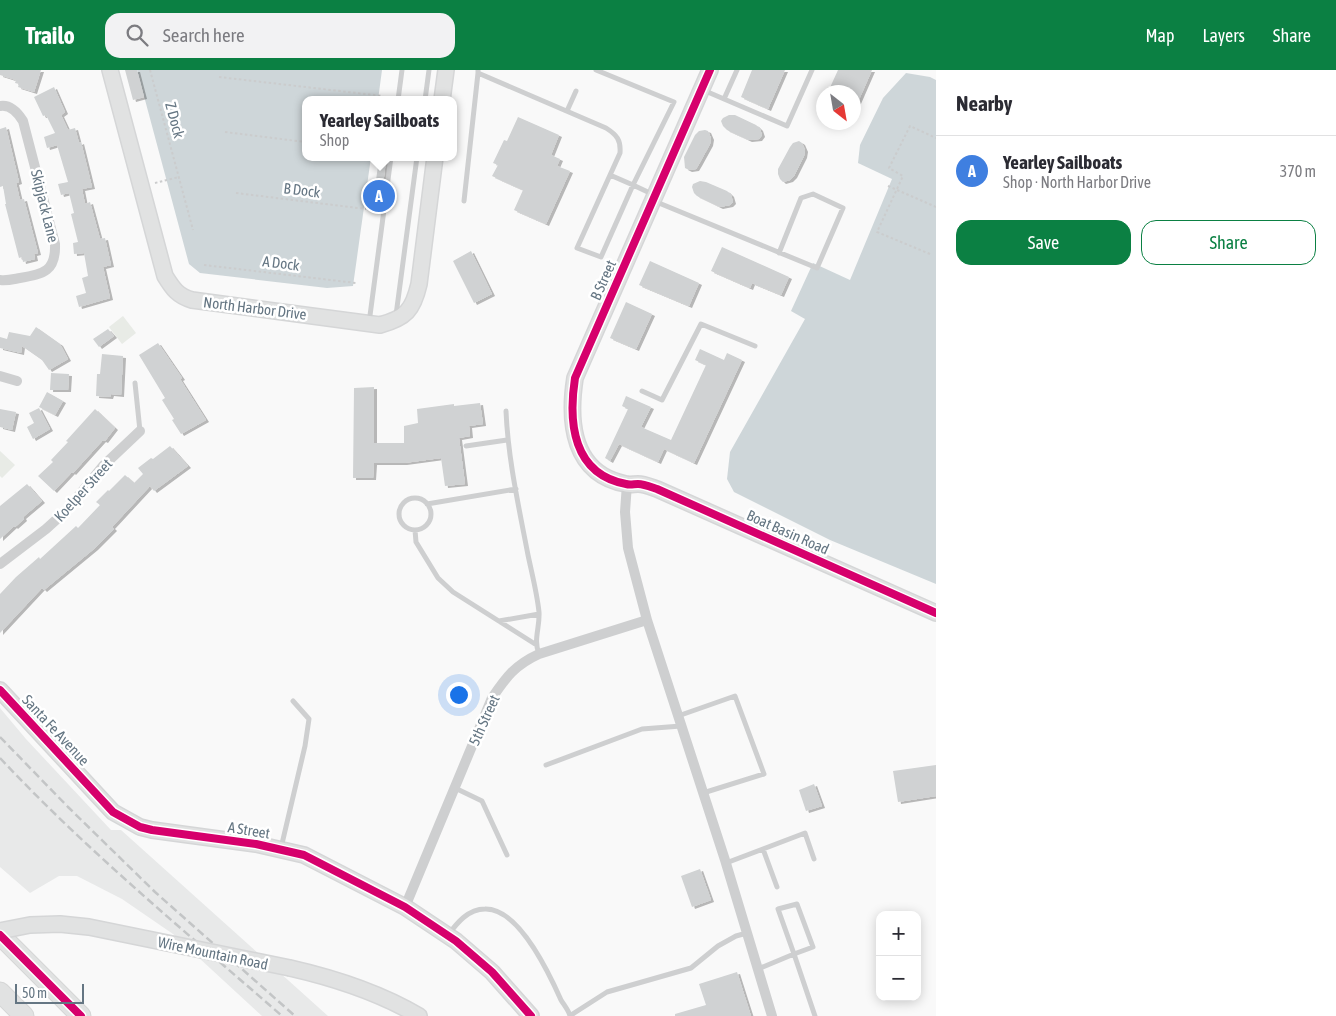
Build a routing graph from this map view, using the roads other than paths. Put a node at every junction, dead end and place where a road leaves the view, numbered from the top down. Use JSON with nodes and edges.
{"nodes":[{"id":1,"x":110,"y":70,"type":"edge"},
{"id":2,"x":402,"y":70,"type":"edge"},
{"id":3,"x":429,"y":70,"type":"edge"},
{"id":4,"x":446,"y":70,"type":"edge"},
{"id":5,"x":596,"y":70,"type":"edge"},
{"id":6,"x":710,"y":70,"type":"edge"},
{"id":7,"x":736,"y":70,"type":"edge"},
{"id":8,"x":812,"y":70,"type":"edge"},
{"id":9,"x":478,"y":72,"type":"edge"},
{"id":10,"x":702,"y":90,"type":"junction"},
{"id":11,"x":576,"y":91,"type":"dead end"},
{"id":12,"x":399,"y":96,"type":"edge"},
{"id":13,"x":426,"y":96,"type":"edge"},
{"id":14,"x":443,"y":96,"type":"edge"},
{"id":15,"x":724,"y":99,"type":"junction"},
{"id":16,"x":0,"y":106,"type":"edge"},
{"id":17,"x":567,"y":111,"type":"junction"},
{"id":18,"x":390,"y":161,"type":"edge"},
{"id":19,"x":416,"y":161,"type":"edge"},
{"id":20,"x":434,"y":161,"type":"edge"},
{"id":21,"x":610,"y":174,"type":"junction"},
{"id":22,"x":633,"y":185,"type":"junction"},
{"id":23,"x":654,"y":198,"type":"junction"},
{"id":24,"x":464,"y":201,"type":"dead end"},
{"id":25,"x":778,"y":253,"type":"junction"},
{"id":26,"x":0,"y":280,"type":"edge"},
{"id":27,"x":395,"y":321,"type":"junction"},
{"id":28,"x":369,"y":323,"type":"junction"},
{"id":29,"x":755,"y":346,"type":"dead end"},
{"id":30,"x":0,"y":376,"type":"edge"},
{"id":31,"x":17,"y":381,"type":"dead end"},
{"id":32,"x":135,"y":383,"type":"dead end"},
{"id":33,"x":642,"y":391,"type":"dead end"},
{"id":34,"x":506,"y":411,"type":"dead end"},
{"id":35,"x":140,"y":430,"type":"joint"},
{"id":36,"x":507,"y":440,"type":"junction"},
{"id":37,"x":466,"y":446,"type":"dead end"},
{"id":38,"x":627,"y":484,"type":"junction"},
{"id":39,"x":516,"y":489,"type":"junction"},
{"id":40,"x":427,"y":504,"type":"junction"},
{"id":41,"x":415,"y":530,"type":"junction"},
{"id":42,"x":0,"y":564,"type":"edge"},
{"id":43,"x":936,"y":613,"type":"edge"},
{"id":44,"x":539,"y":614,"type":"junction"},
{"id":45,"x":647,"y":620,"type":"junction"},
{"id":46,"x":499,"y":621,"type":"junction"},
{"id":47,"x":537,"y":649,"type":"junction"},
{"id":48,"x":0,"y":690,"type":"edge"},
{"id":49,"x":293,"y":701,"type":"dead end"},
{"id":50,"x":678,"y":716,"type":"junction"},
{"id":51,"x":682,"y":726,"type":"junction"},
{"id":52,"x":546,"y":765,"type":"dead end"},
{"id":53,"x":91,"y":788,"type":"joint"},
{"id":54,"x":454,"y":788,"type":"junction"},
{"id":55,"x":704,"y":793,"type":"junction"},
{"id":56,"x":281,"y":849,"type":"junction"},
{"id":57,"x":763,"y":849,"type":"junction"},
{"id":58,"x":507,"y":855,"type":"dead end"},
{"id":59,"x":814,"y":859,"type":"dead end"},
{"id":60,"x":726,"y":863,"type":"junction"},
{"id":61,"x":778,"y":887,"type":"dead end"},
{"id":62,"x":405,"y":907,"type":"junction"},
{"id":63,"x":0,"y":933,"type":"edge"},
{"id":64,"x":748,"y":933,"type":"junction"},
{"id":65,"x":447,"y":935,"type":"junction"},
{"id":66,"x":794,"y":954,"type":"junction"},
{"id":67,"x":758,"y":969,"type":"junction"},
{"id":68,"x":0,"y":992,"type":"edge"},
{"id":69,"x":24,"y":1016,"type":"edge"},
{"id":70,"x":81,"y":1016,"type":"edge"},
{"id":71,"x":419,"y":1016,"type":"edge"},
{"id":72,"x":531,"y":1016,"type":"edge"},
{"id":73,"x":571,"y":1016,"type":"edge"},
{"id":74,"x":772,"y":1016,"type":"edge"},
{"id":75,"x":815,"y":1016,"type":"edge"}],
"edges":[{"from":1,"to":28,"type":"street","name":"North Harbor Drive"},
{"from":2,"to":12,"type":"lane"},
{"from":3,"to":13,"type":"lane"},
{"from":4,"to":14,"type":"street"},
{"from":5,"to":22,"type":"lane"},
{"from":6,"to":10,"type":"street","name":"B Street"},
{"from":7,"to":15,"type":"lane"},
{"from":8,"to":15,"type":"lane"},
{"from":9,"to":17,"type":"lane"},
{"from":9,"to":24,"type":"lane"},
{"from":10,"to":15,"type":"lane"},
{"from":10,"to":23,"type":"street","name":"B Street"},
{"from":11,"to":17,"type":"lane"},
{"from":16,"to":26,"type":"street","name":"Skipjack Lane"},
{"from":17,"to":21,"type":"lane"},
{"from":18,"to":28,"type":"lane"},
{"from":19,"to":27,"type":"lane"},
{"from":20,"to":27,"type":"street"},
{"from":21,"to":22,"type":"lane"},
{"from":21,"to":22,"type":"lane"},
{"from":22,"to":23,"type":"lane"},
{"from":23,"to":25,"type":"lane"},
{"from":23,"to":38,"type":"street","name":"B Street"},
{"from":25,"to":25,"type":"lane"},
{"from":27,"to":28,"type":"street","name":"North Harbor Drive"},
{"from":29,"to":33,"type":"lane"},
{"from":30,"to":31,"type":"street"},
{"from":32,"to":35,"type":"lane"},
{"from":34,"to":36,"type":"lane"},
{"from":35,"to":42,"type":"street","name":"Koelper Street"},
{"from":36,"to":37,"type":"lane"},
{"from":36,"to":39,"type":"lane"},
{"from":38,"to":43,"type":"street","name":"Boat Basin Road"},
{"from":38,"to":45,"type":"street"},
{"from":39,"to":40,"type":"lane"},
{"from":39,"to":44,"type":"lane"},
{"from":40,"to":41,"type":"lane"},
{"from":40,"to":41,"type":"lane"},
{"from":41,"to":46,"type":"lane"},
{"from":44,"to":46,"type":"lane"},
{"from":44,"to":47,"type":"lane"},
{"from":45,"to":47,"type":"street","name":"5th Street"},
{"from":45,"to":50,"type":"street"},
{"from":46,"to":47,"type":"lane"},
{"from":47,"to":54,"type":"street","name":"5th Street"},
{"from":48,"to":53,"type":"street","name":"Santa Fe Avenue"},
{"from":49,"to":56,"type":"lane"},
{"from":50,"to":51,"type":"street"},
{"from":50,"to":55,"type":"lane"},
{"from":51,"to":52,"type":"lane"},
{"from":51,"to":55,"type":"street"},
{"from":53,"to":56,"type":"street","name":"A Street"},
{"from":54,"to":58,"type":"lane"},
{"from":54,"to":62,"type":"street","name":"5th Street"},
{"from":55,"to":60,"type":"street"},
{"from":56,"to":62,"type":"street","name":"A Street"},
{"from":57,"to":59,"type":"lane"},
{"from":57,"to":60,"type":"lane"},
{"from":57,"to":61,"type":"lane"},
{"from":60,"to":64,"type":"street"},
{"from":62,"to":65,"type":"street","name":"A Street"},
{"from":63,"to":70,"type":"highway"},
{"from":63,"to":71,"type":"street","name":"Wire Mountain Road","bridge":true},
{"from":64,"to":67,"type":"street"},
{"from":64,"to":73,"type":"lane"},
{"from":65,"to":72,"type":"street","name":"A Street"},
{"from":65,"to":73,"type":"lane"},
{"from":66,"to":66,"type":"lane"},
{"from":66,"to":67,"type":"lane"},
{"from":66,"to":75,"type":"lane"},
{"from":67,"to":74,"type":"street"},
{"from":68,"to":69,"type":"highway"}]}
